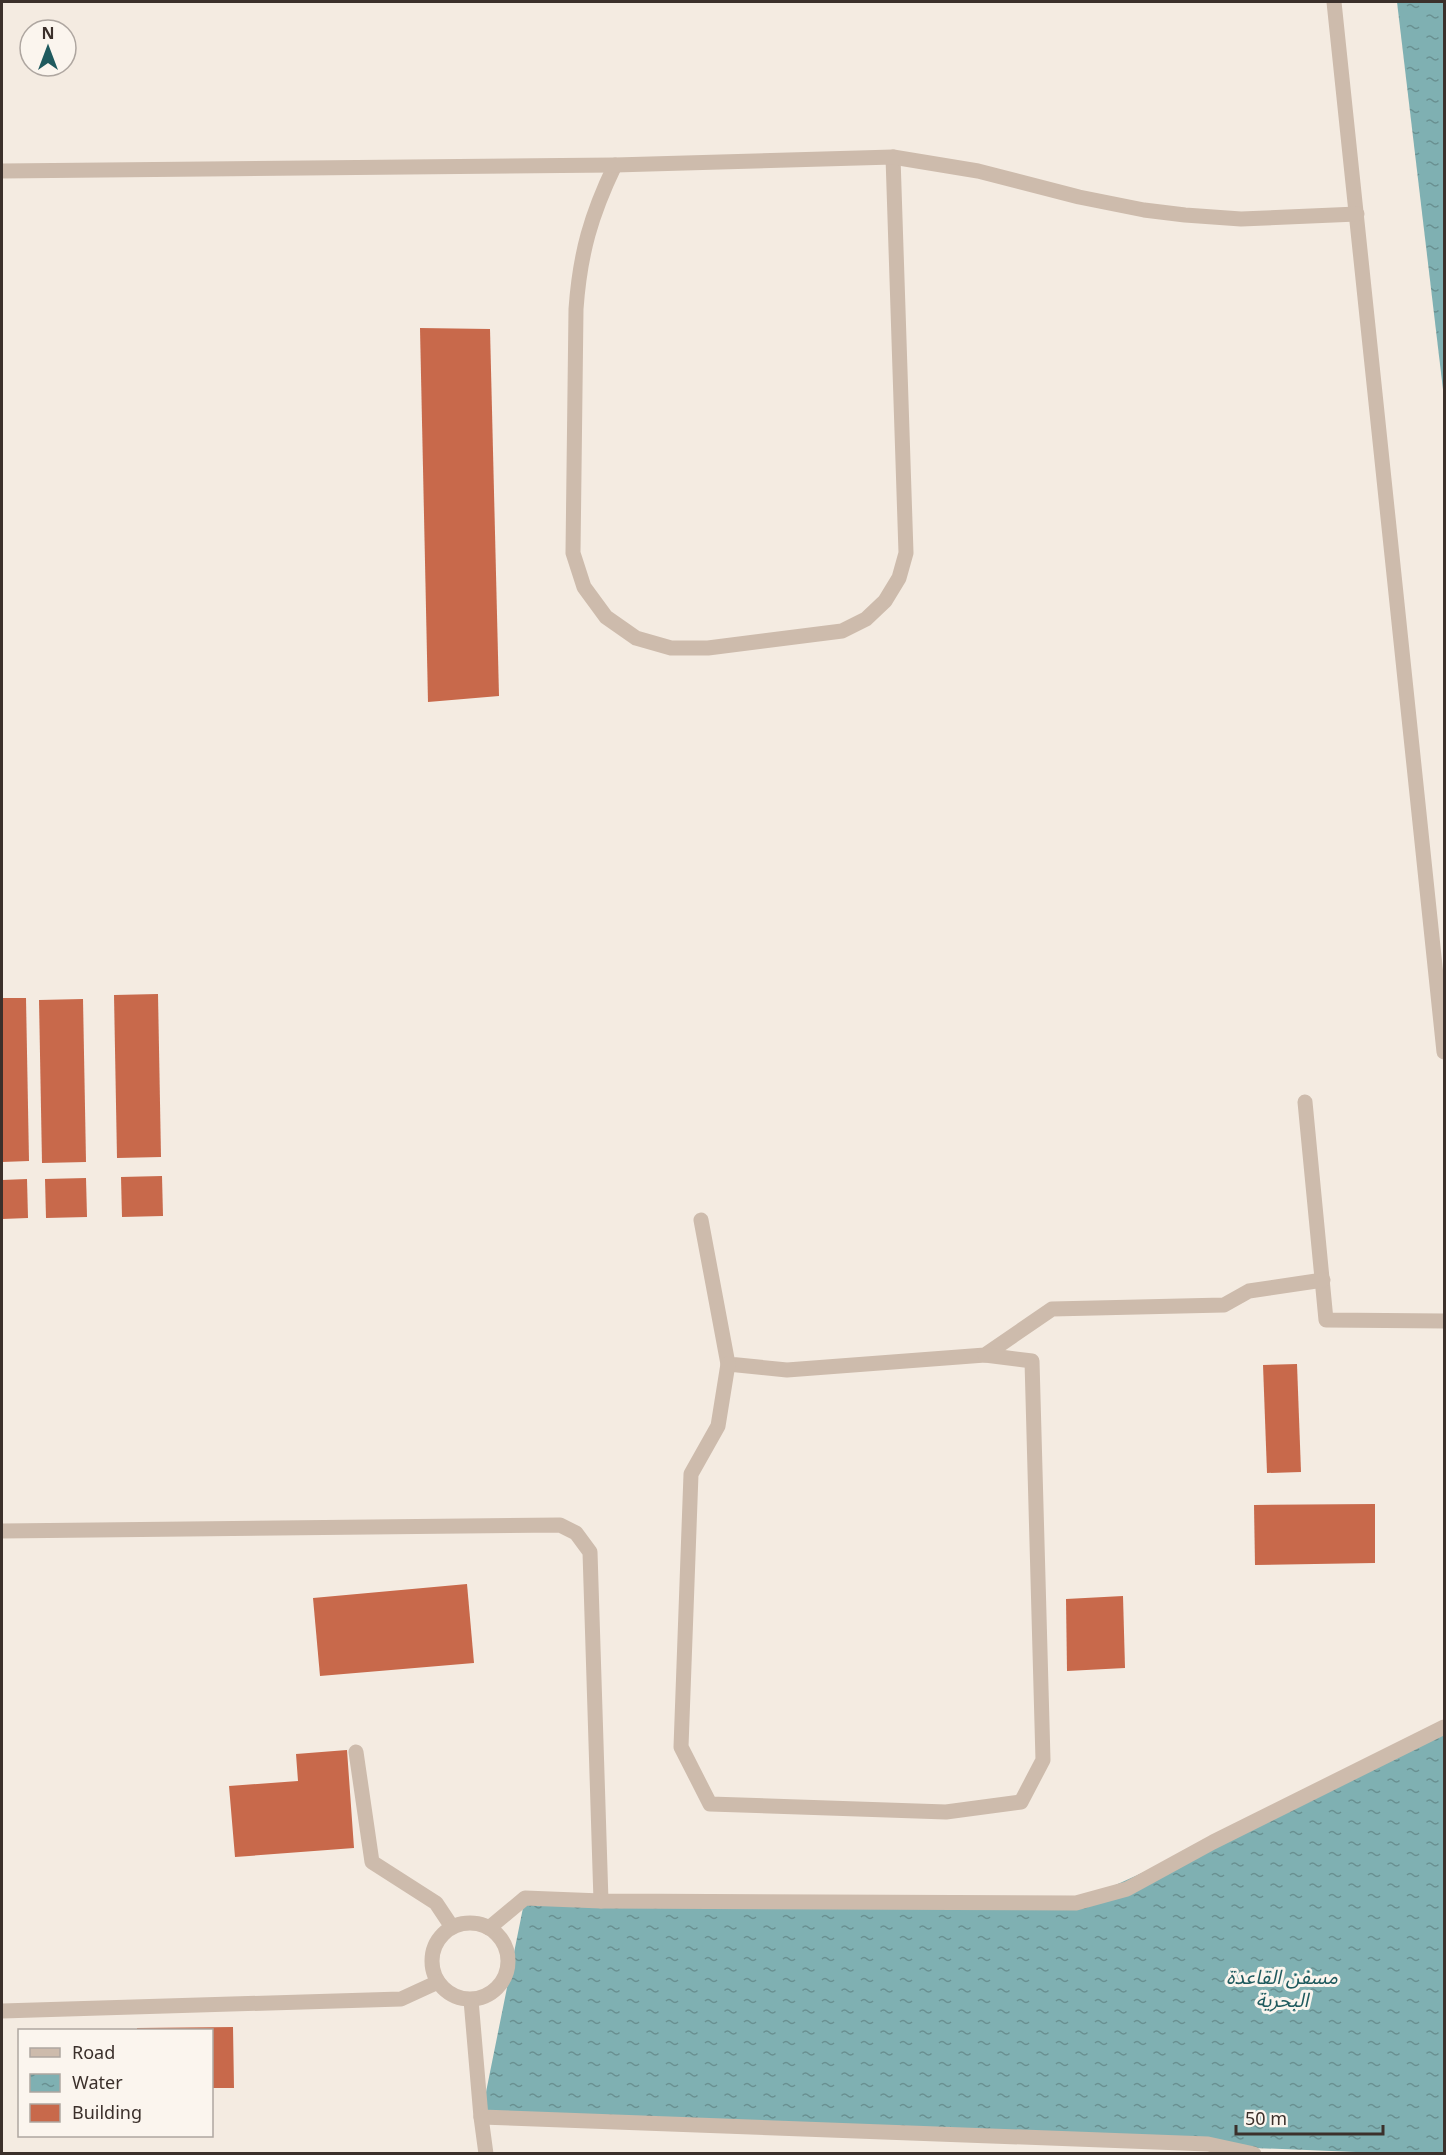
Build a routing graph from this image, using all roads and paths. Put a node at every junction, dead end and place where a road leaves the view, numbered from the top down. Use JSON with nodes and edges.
{"nodes":[{"id":1,"x":1334,"y":2,"type":"edge"},
{"id":2,"x":893,"y":157,"type":"junction"},
{"id":3,"x":615,"y":165,"type":"junction"},
{"id":4,"x":2,"y":171,"type":"edge"},
{"id":5,"x":1356,"y":214,"type":"junction"},
{"id":6,"x":1444,"y":1053,"type":"edge"},
{"id":7,"x":1305,"y":1102,"type":"dead end"},
{"id":8,"x":701,"y":1220,"type":"dead end"},
{"id":9,"x":1323,"y":1280,"type":"junction"},
{"id":10,"x":1444,"y":1321,"type":"edge"},
{"id":11,"x":985,"y":1355,"type":"junction"},
{"id":12,"x":729,"y":1364,"type":"junction"},
{"id":13,"x":2,"y":1531,"type":"edge"},
{"id":14,"x":1444,"y":1727,"type":"edge"},
{"id":15,"x":356,"y":1752,"type":"dead end"},
{"id":16,"x":600,"y":1900,"type":"junction"},
{"id":17,"x":452,"y":1928,"type":"junction"},
{"id":18,"x":489,"y":1928,"type":"junction"},
{"id":19,"x":438,"y":1982,"type":"junction"},
{"id":20,"x":471,"y":2000,"type":"junction"},
{"id":21,"x":2,"y":2011,"type":"edge"},
{"id":22,"x":481,"y":2117,"type":"junction"},
{"id":23,"x":486,"y":2154,"type":"edge"},
{"id":24,"x":1254,"y":2154,"type":"edge"}],
"edges":[{"from":1,"to":5,"type":"lane"},
{"from":2,"to":3,"type":"lane"},
{"from":2,"to":3,"type":"lane"},
{"from":2,"to":5,"type":"lane"},
{"from":3,"to":4,"type":"lane"},
{"from":5,"to":6,"type":"lane"},
{"from":7,"to":9,"type":"lane"},
{"from":8,"to":12,"type":"lane"},
{"from":9,"to":10,"type":"lane"},
{"from":9,"to":11,"type":"lane"},
{"from":11,"to":12,"type":"lane"},
{"from":11,"to":12,"type":"lane"},
{"from":13,"to":16,"type":"lane"},
{"from":14,"to":16,"type":"lane"},
{"from":15,"to":17,"type":"lane"},
{"from":16,"to":18,"type":"lane"},
{"from":17,"to":18,"type":"lane"},
{"from":17,"to":19,"type":"lane"},
{"from":18,"to":20,"type":"lane"},
{"from":19,"to":20,"type":"lane"},
{"from":19,"to":21,"type":"lane"},
{"from":20,"to":22,"type":"lane"},
{"from":22,"to":23,"type":"lane"},
{"from":22,"to":24,"type":"lane"}]}
